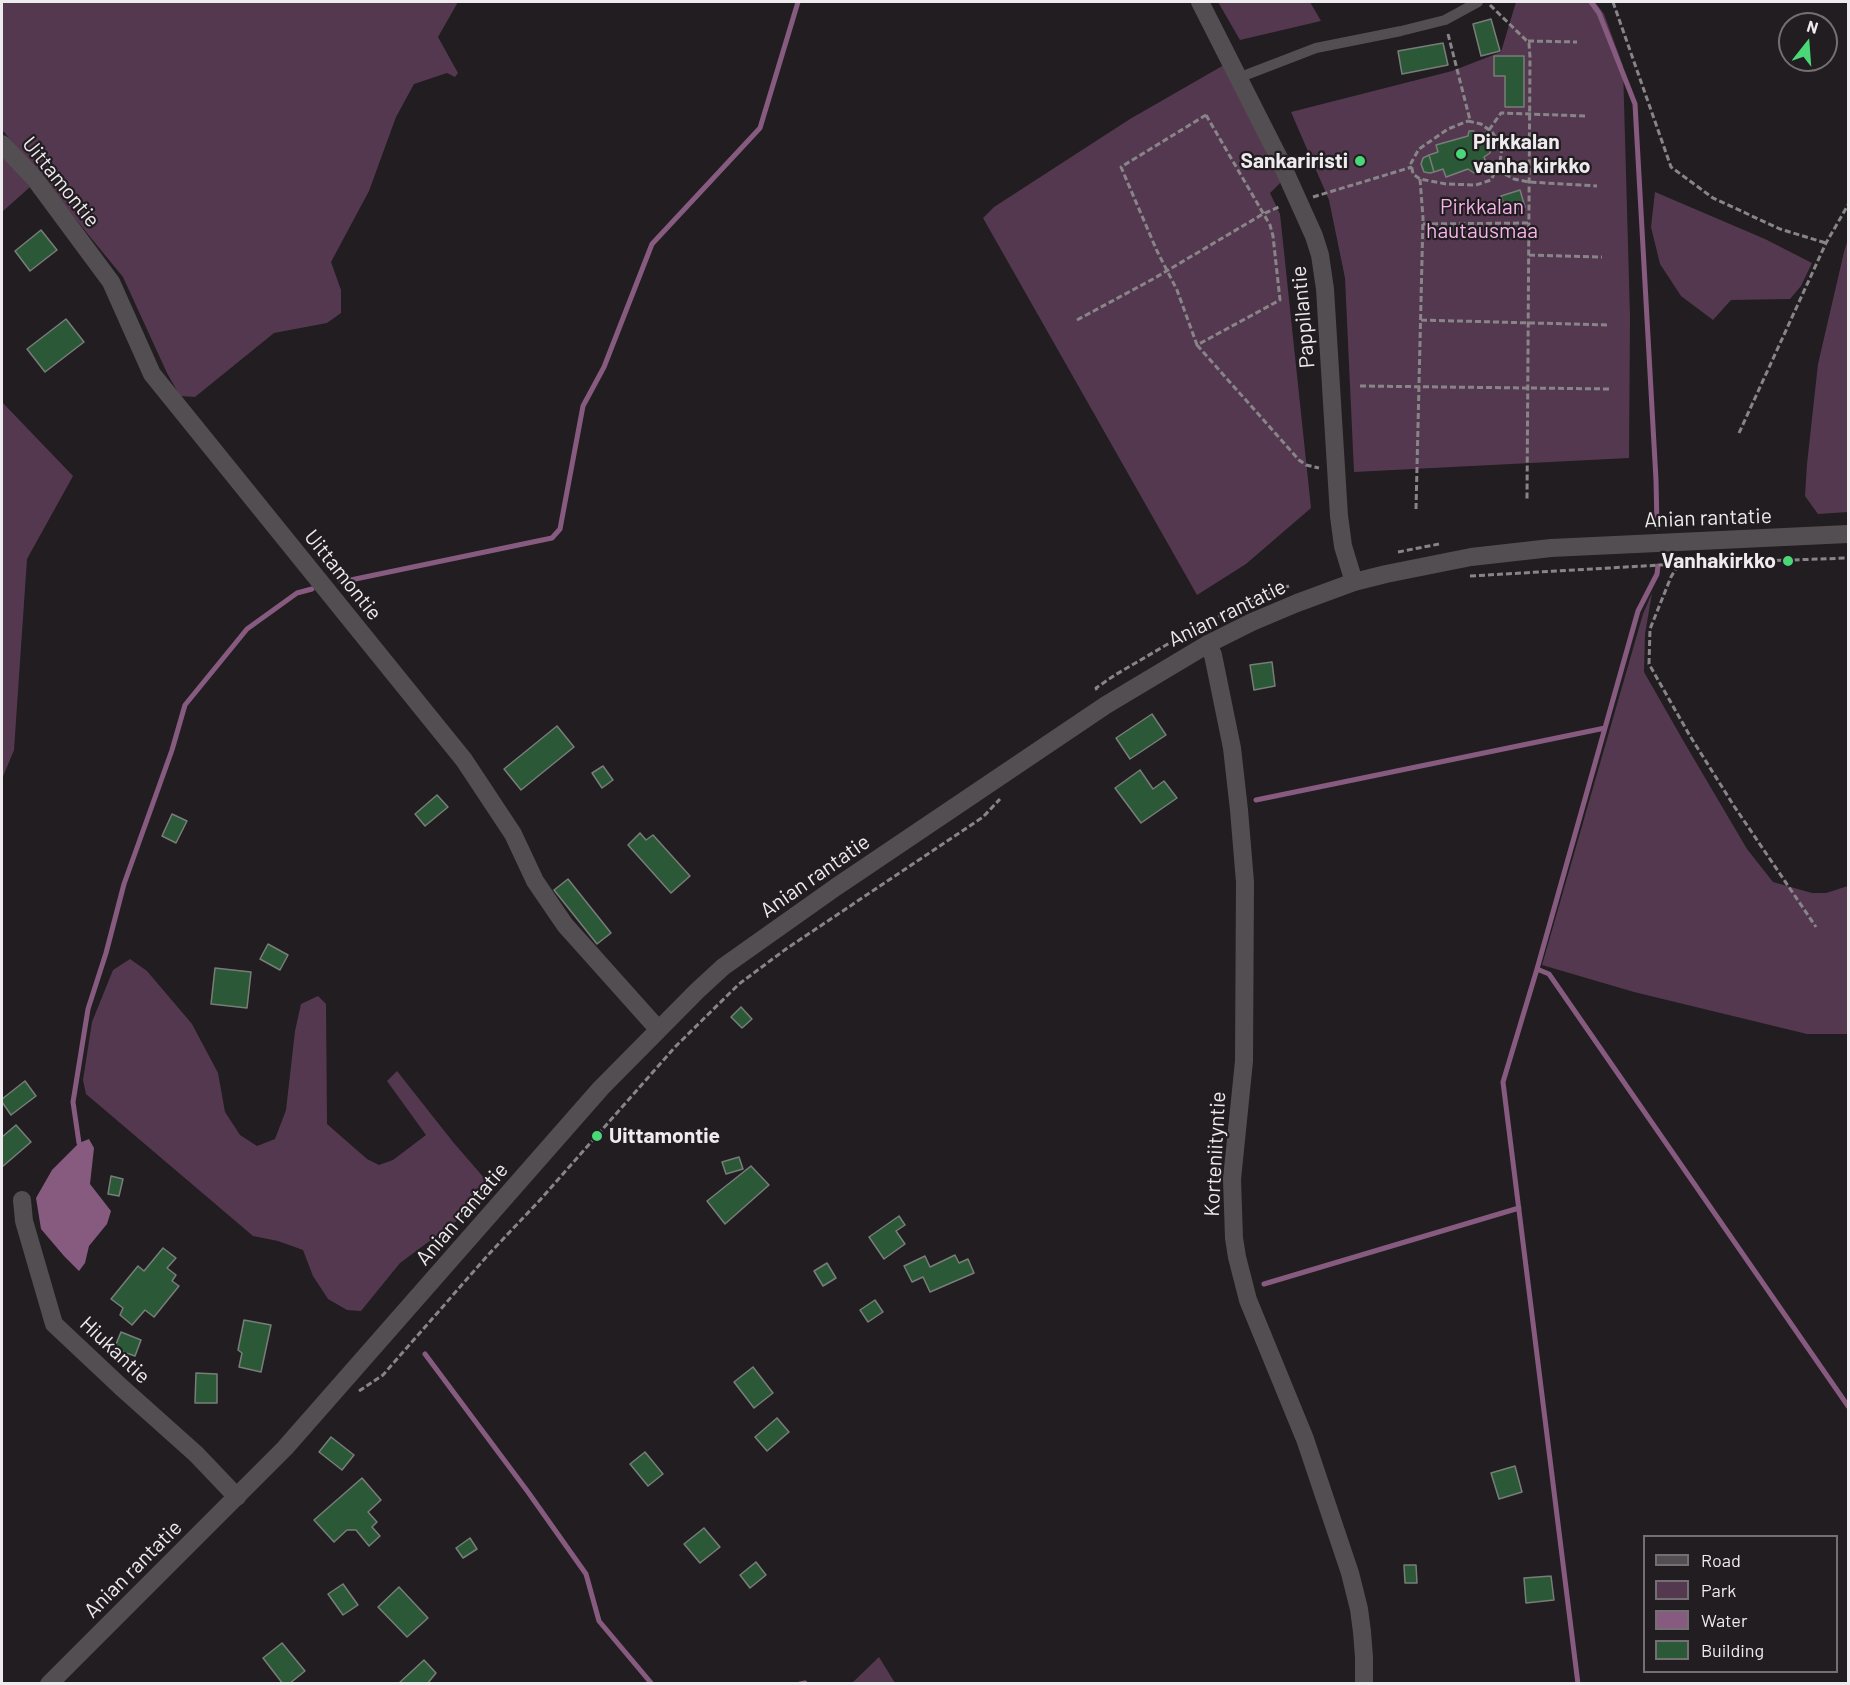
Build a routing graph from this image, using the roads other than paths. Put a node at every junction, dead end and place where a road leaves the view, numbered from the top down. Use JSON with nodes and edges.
{"nodes":[{"id":1,"x":1200,"y":2,"type":"edge"},
{"id":2,"x":1478,"y":2,"type":"edge"},
{"id":3,"x":1238,"y":78,"type":"junction"},
{"id":4,"x":2,"y":144,"type":"edge"},
{"id":5,"x":1848,"y":534,"type":"edge"},
{"id":6,"x":1354,"y":582,"type":"junction"},
{"id":7,"x":1208,"y":644,"type":"junction"},
{"id":8,"x":658,"y":1029,"type":"junction"},
{"id":9,"x":22,"y":1200,"type":"dead end"},
{"id":10,"x":237,"y":1497,"type":"junction"},
{"id":11,"x":49,"y":1683,"type":"edge"},
{"id":12,"x":1364,"y":1683,"type":"edge"}],
"edges":[{"from":1,"to":3,"type":"street","name":"Pappilantie"},
{"from":2,"to":3,"type":"lane"},
{"from":3,"to":6,"type":"street","name":"Pappilantie"},
{"from":4,"to":8,"type":"street","name":"Uittamontie"},
{"from":5,"to":6,"type":"street","name":"Anian rantatie"},
{"from":6,"to":7,"type":"street","name":"Anian rantatie"},
{"from":7,"to":8,"type":"street","name":"Anian rantatie"},
{"from":7,"to":12,"type":"street","name":"Korteniityntie"},
{"from":8,"to":10,"type":"street","name":"Anian rantatie"},
{"from":9,"to":10,"type":"street","name":"Hiukantie"},
{"from":10,"to":11,"type":"street","name":"Anian rantatie"}]}
